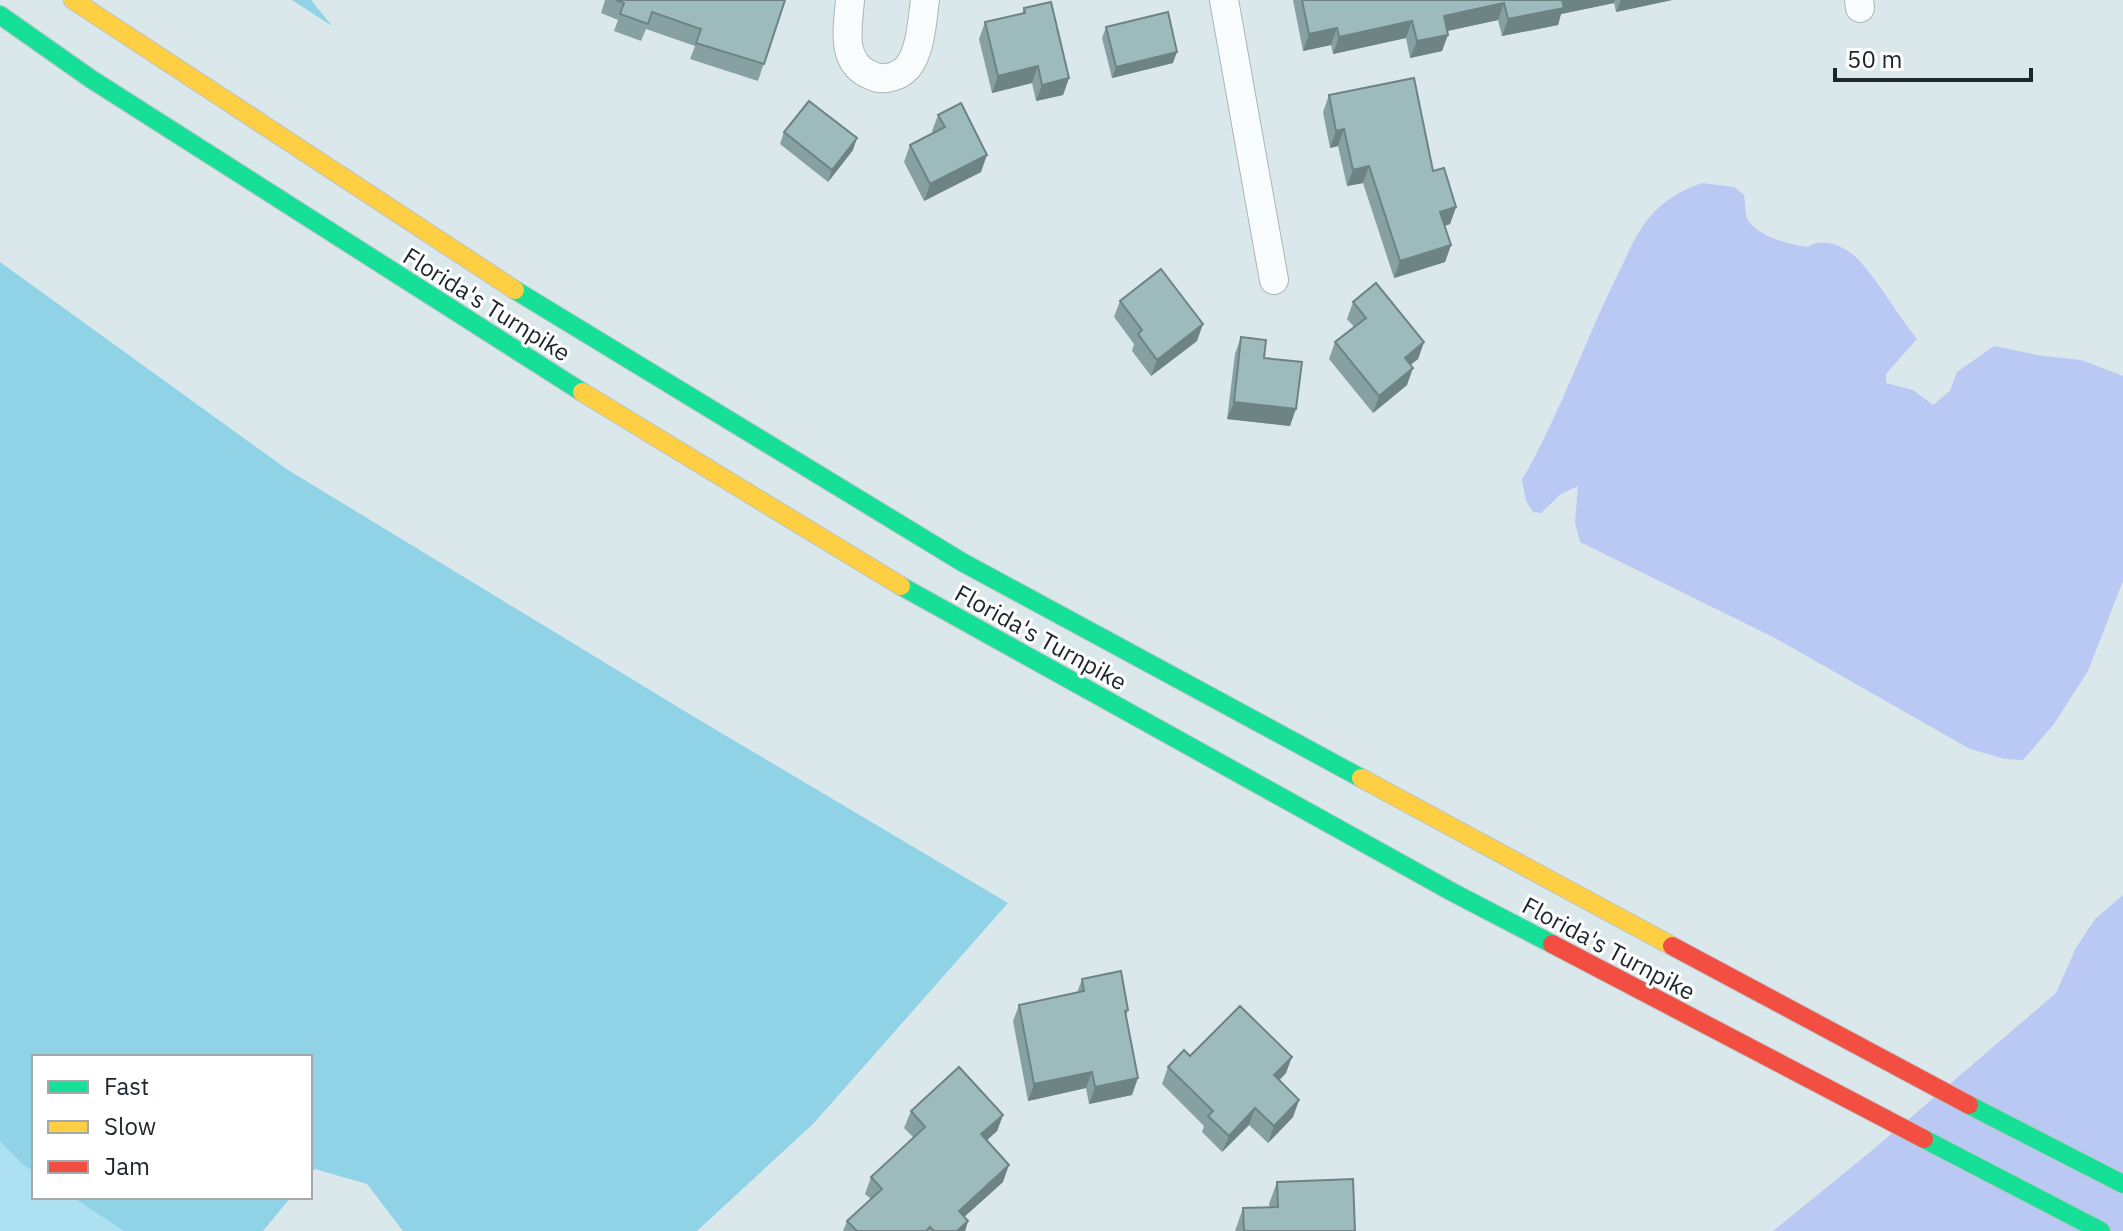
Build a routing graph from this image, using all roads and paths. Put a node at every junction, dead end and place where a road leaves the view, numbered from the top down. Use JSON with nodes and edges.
{"nodes":[{"id":1,"x":73,"y":0,"type":"edge"},
{"id":2,"x":850,"y":0,"type":"edge"},
{"id":3,"x":925,"y":0,"type":"edge"},
{"id":4,"x":1224,"y":0,"type":"edge"},
{"id":5,"x":0,"y":15,"type":"edge"},
{"id":6,"x":1274,"y":280,"type":"dead end"},
{"id":7,"x":2123,"y":1184,"type":"edge"},
{"id":8,"x":2101,"y":1231,"type":"edge"}],
"edges":[{"from":1,"to":7,"type":"highway","name":"Florida's Turnpike"},
{"from":2,"to":3,"type":"street"},
{"from":4,"to":6,"type":"street"},
{"from":5,"to":8,"type":"highway","name":"Florida's Turnpike"}]}
